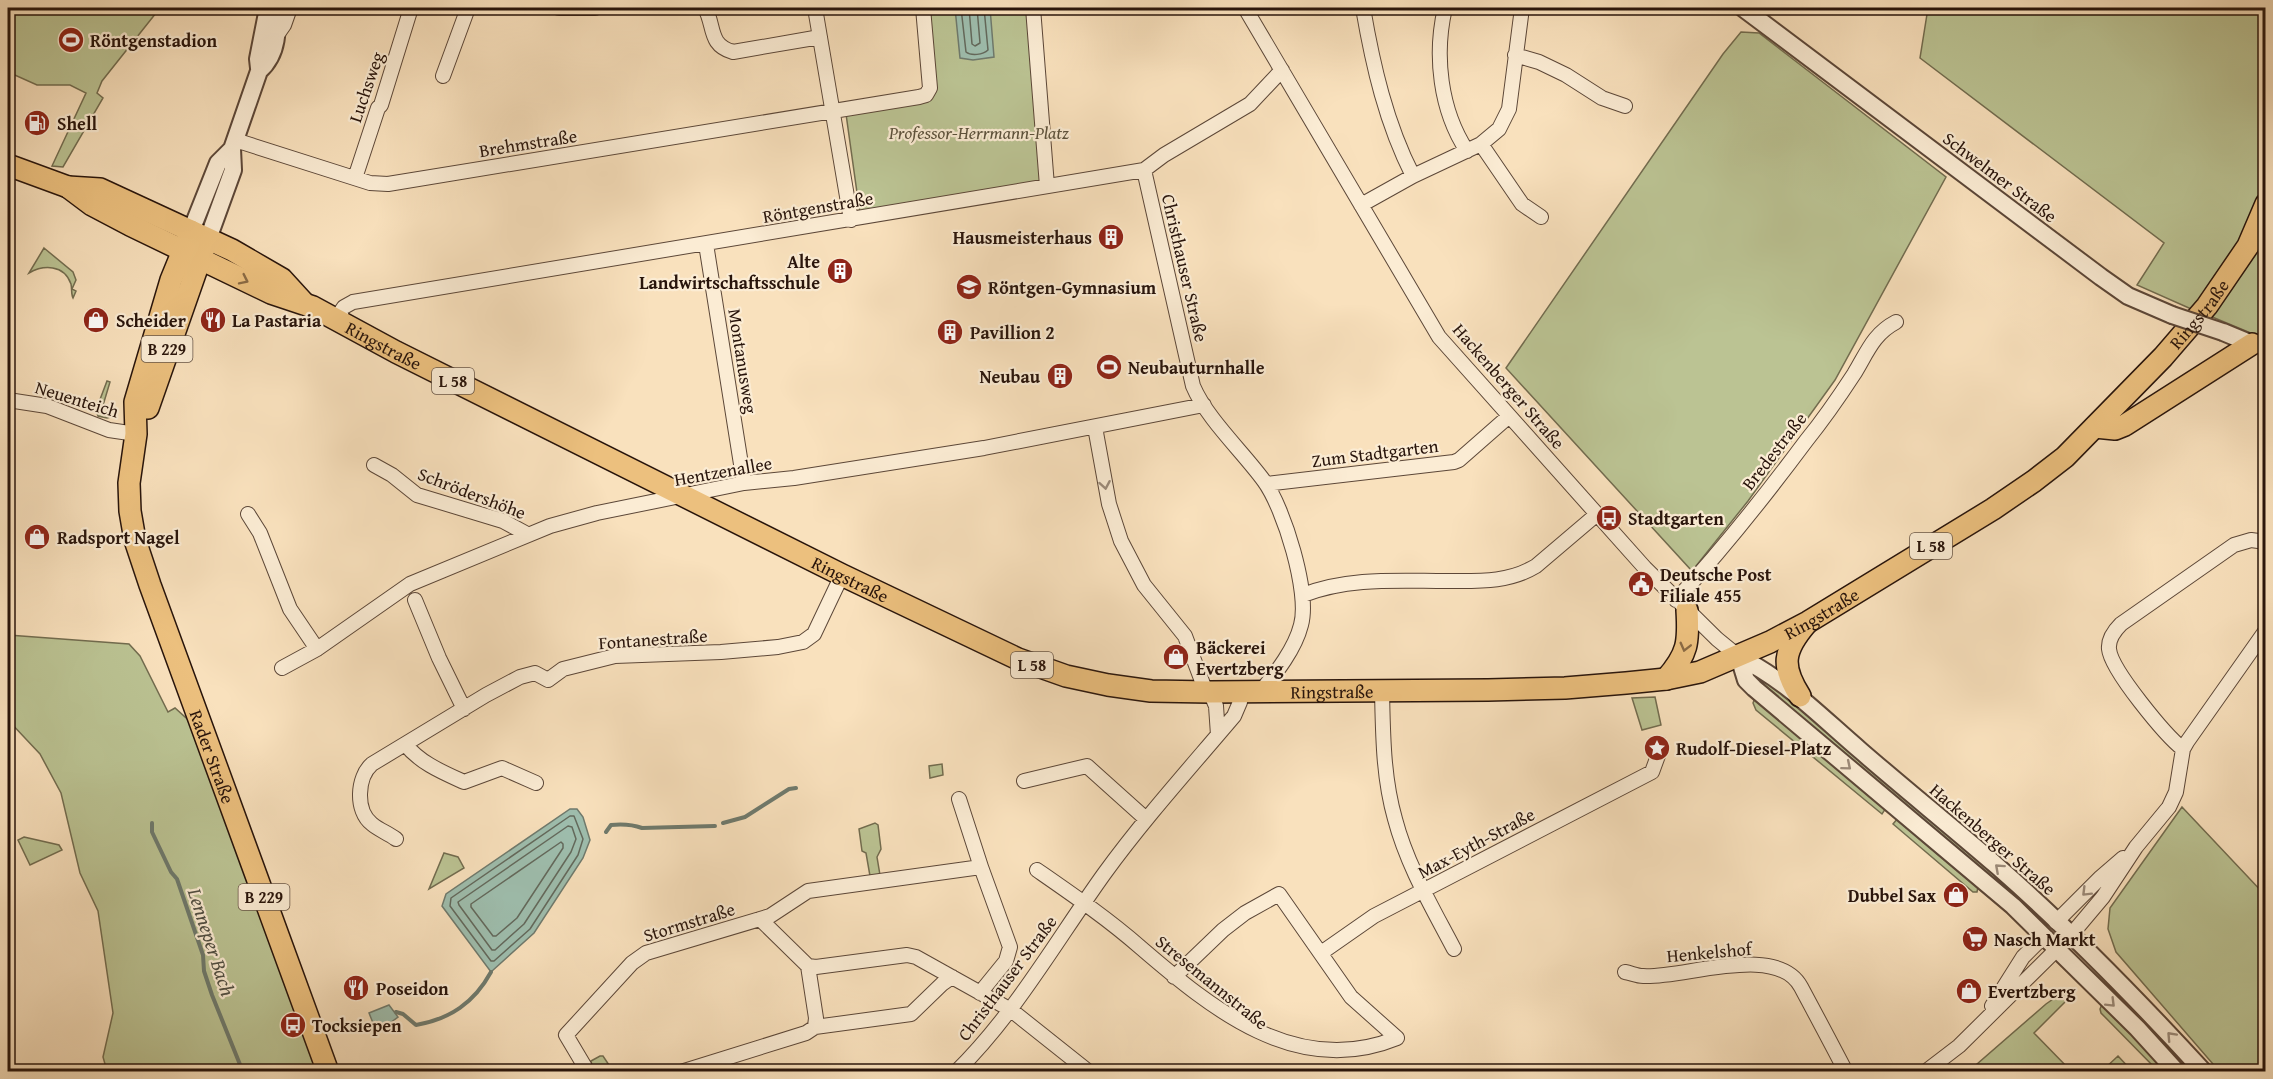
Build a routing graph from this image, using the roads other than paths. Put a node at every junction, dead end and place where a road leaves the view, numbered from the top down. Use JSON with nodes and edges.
{"nodes":[{"id":1,"x":268,"y":8,"type":"edge"},
{"id":2,"x":290,"y":8,"type":"edge"},
{"id":3,"x":411,"y":8,"type":"edge"},
{"id":4,"x":468,"y":8,"type":"edge"},
{"id":5,"x":559,"y":8,"type":"edge"},
{"id":6,"x":595,"y":8,"type":"edge"},
{"id":7,"x":705,"y":8,"type":"edge"},
{"id":8,"x":815,"y":8,"type":"edge"},
{"id":9,"x":923,"y":8,"type":"edge"},
{"id":10,"x":1033,"y":8,"type":"edge"},
{"id":11,"x":1245,"y":8,"type":"edge"},
{"id":12,"x":1363,"y":8,"type":"edge"},
{"id":13,"x":1445,"y":8,"type":"edge"},
{"id":14,"x":1522,"y":8,"type":"edge"},
{"id":15,"x":1750,"y":11,"type":"edge"},
{"id":16,"x":276,"y":35,"type":"junction"},
{"id":17,"x":820,"y":37,"type":"junction"},
{"id":18,"x":1515,"y":55,"type":"junction"},
{"id":19,"x":1282,"y":70,"type":"junction"},
{"id":20,"x":259,"y":71,"type":"junction"},
{"id":21,"x":443,"y":76,"type":"dead end"},
{"id":22,"x":1625,"y":106,"type":"dead end"},
{"id":23,"x":832,"y":112,"type":"junction"},
{"id":24,"x":233,"y":144,"type":"junction"},
{"id":25,"x":1481,"y":144,"type":"junction"},
{"id":26,"x":1467,"y":151,"type":"junction"},
{"id":27,"x":8,"y":165,"type":"edge"},
{"id":28,"x":1144,"y":170,"type":"junction"},
{"id":29,"x":1413,"y":176,"type":"junction"},
{"id":30,"x":355,"y":178,"type":"junction"},
{"id":31,"x":1047,"y":186,"type":"junction"},
{"id":32,"x":68,"y":187,"type":"junction"},
{"id":33,"x":2265,"y":204,"type":"edge"},
{"id":34,"x":1361,"y":205,"type":"junction"},
{"id":35,"x":1541,"y":217,"type":"dead end"},
{"id":36,"x":851,"y":220,"type":"junction"},
{"id":37,"x":200,"y":235,"type":"junction"},
{"id":38,"x":706,"y":244,"type":"junction"},
{"id":39,"x":191,"y":255,"type":"junction"},
{"id":40,"x":303,"y":302,"type":"junction"},
{"id":41,"x":336,"y":319,"type":"junction"},
{"id":42,"x":1896,"y":322,"type":"dead end"},
{"id":43,"x":2252,"y":344,"type":"joint"},
{"id":44,"x":8,"y":400,"type":"edge"},
{"id":45,"x":1204,"y":405,"type":"junction"},
{"id":46,"x":1508,"y":417,"type":"junction"},
{"id":47,"x":1095,"y":427,"type":"junction"},
{"id":48,"x":2095,"y":427,"type":"junction"},
{"id":49,"x":136,"y":434,"type":"junction"},
{"id":50,"x":374,"y":465,"type":"dead end"},
{"id":51,"x":744,"y":483,"type":"junction"},
{"id":52,"x":1266,"y":484,"type":"junction"},
{"id":53,"x":685,"y":495,"type":"junction"},
{"id":54,"x":248,"y":514,"type":"dead end"},
{"id":55,"x":1596,"y":514,"type":"junction"},
{"id":56,"x":527,"y":534,"type":"junction"},
{"id":57,"x":2265,"y":542,"type":"edge"},
{"id":58,"x":842,"y":575,"type":"junction"},
{"id":59,"x":1303,"y":595,"type":"junction"},
{"id":60,"x":414,"y":600,"type":"dead end"},
{"id":61,"x":1682,"y":605,"type":"junction"},
{"id":62,"x":1808,"y":622,"type":"junction"},
{"id":63,"x":2265,"y":630,"type":"edge"},
{"id":64,"x":317,"y":649,"type":"junction"},
{"id":65,"x":1739,"y":657,"type":"junction"},
{"id":66,"x":282,"y":668,"type":"dead end"},
{"id":67,"x":1666,"y":679,"type":"junction"},
{"id":68,"x":1261,"y":691,"type":"junction"},
{"id":69,"x":1382,"y":691,"type":"junction"},
{"id":70,"x":1208,"y":692,"type":"junction"},
{"id":71,"x":1240,"y":692,"type":"junction"},
{"id":72,"x":1800,"y":696,"type":"junction"},
{"id":73,"x":464,"y":708,"type":"junction"},
{"id":74,"x":1218,"y":735,"type":"junction"},
{"id":75,"x":405,"y":744,"type":"junction"},
{"id":76,"x":2183,"y":749,"type":"junction"},
{"id":77,"x":1659,"y":753,"type":"dead end"},
{"id":78,"x":1024,"y":781,"type":"dead end"},
{"id":79,"x":536,"y":783,"type":"dead end"},
{"id":80,"x":959,"y":799,"type":"dead end"},
{"id":81,"x":1146,"y":819,"type":"junction"},
{"id":82,"x":396,"y":838,"type":"dead end"},
{"id":83,"x":2136,"y":847,"type":"junction"},
{"id":84,"x":981,"y":867,"type":"junction"},
{"id":85,"x":1037,"y":870,"type":"dead end"},
{"id":86,"x":1424,"y":891,"type":"junction"},
{"id":87,"x":1085,"y":903,"type":"junction"},
{"id":88,"x":760,"y":919,"type":"junction"},
{"id":89,"x":2056,"y":922,"type":"junction"},
{"id":90,"x":2071,"y":935,"type":"junction"},
{"id":91,"x":2044,"y":936,"type":"junction"},
{"id":92,"x":1454,"y":949,"type":"dead end"},
{"id":93,"x":2057,"y":949,"type":"junction"},
{"id":94,"x":1321,"y":953,"type":"junction"},
{"id":95,"x":808,"y":966,"type":"junction"},
{"id":96,"x":1625,"y":972,"type":"dead end"},
{"id":97,"x":1174,"y":976,"type":"junction"},
{"id":98,"x":952,"y":977,"type":"junction"},
{"id":99,"x":980,"y":993,"type":"junction"},
{"id":100,"x":1011,"y":1010,"type":"junction"},
{"id":101,"x":815,"y":1027,"type":"junction"},
{"id":102,"x":1975,"y":1030,"type":"junction"},
{"id":103,"x":720,"y":1066,"type":"edge"},
{"id":104,"x":328,"y":1071,"type":"edge"},
{"id":105,"x":588,"y":1071,"type":"edge"},
{"id":106,"x":681,"y":1071,"type":"edge"},
{"id":107,"x":956,"y":1071,"type":"edge"},
{"id":108,"x":1089,"y":1071,"type":"edge"},
{"id":109,"x":1846,"y":1071,"type":"edge"},
{"id":110,"x":1925,"y":1071,"type":"edge"},
{"id":111,"x":2177,"y":1071,"type":"edge"},
{"id":112,"x":2204,"y":1071,"type":"edge"}],
"edges":[{"from":1,"to":16,"type":"street"},
{"from":1,"to":20,"type":"street"},
{"from":2,"to":16,"type":"street"},
{"from":3,"to":30,"type":"street","name":"Luchsweg"},
{"from":4,"to":21,"type":"street"},
{"from":5,"to":6,"type":"street"},
{"from":7,"to":17,"type":"street"},
{"from":8,"to":17,"type":"street"},
{"from":9,"to":23,"type":"street","name":"Brehmstraße"},
{"from":10,"to":31,"type":"street"},
{"from":11,"to":19,"type":"street","name":"Hackenberger Straße"},
{"from":12,"to":29,"type":"street"},
{"from":13,"to":26,"type":"street"},
{"from":14,"to":18,"type":"street"},
{"from":15,"to":43,"type":"street","name":"Schwelmer Straße","bridge":true},
{"from":16,"to":20,"type":"street"},
{"from":17,"to":23,"type":"street"},
{"from":18,"to":22,"type":"street"},
{"from":18,"to":25,"type":"street"},
{"from":19,"to":28,"type":"street","name":"Röntgenstraße"},
{"from":19,"to":34,"type":"street","name":"Hackenberger Straße"},
{"from":20,"to":24,"type":"street"},
{"from":23,"to":30,"type":"street","name":"Brehmstraße"},
{"from":23,"to":36,"type":"street"},
{"from":24,"to":30,"type":"street","name":"Brehmstraße"},
{"from":24,"to":37,"type":"street","number":"B 229"},
{"from":25,"to":26,"type":"street"},
{"from":25,"to":35,"type":"street"},
{"from":26,"to":29,"type":"street"},
{"from":27,"to":32,"type":"main road","name":"Ringstraße"},
{"from":28,"to":31,"type":"street","name":"Röntgenstraße"},
{"from":28,"to":45,"type":"street","name":"Christhauser Straße"},
{"from":29,"to":34,"type":"street"},
{"from":31,"to":36,"type":"street","name":"Röntgenstraße"},
{"from":32,"to":37,"type":"main road","name":"Ringstraße"},
{"from":32,"to":39,"type":"main road","name":"Ringstraße"},
{"from":33,"to":48,"type":"main road","name":"Ringstraße","number":"L 58"},
{"from":34,"to":46,"type":"street","name":"Hackenberger Straße"},
{"from":36,"to":38,"type":"street","name":"Röntgenstraße"},
{"from":37,"to":39,"type":"main road","number":"B 229"},
{"from":37,"to":40,"type":"main road","name":"Ringstraße","number":"L 58"},
{"from":38,"to":41,"type":"street","name":"Röntgenstraße"},
{"from":38,"to":51,"type":"street","name":"Montanusweg"},
{"from":39,"to":40,"type":"main road","name":"Ringstraße","number":"L 58","one_way":true},
{"from":39,"to":49,"type":"main road","name":"Rader Straße","number":"B 229"},
{"from":40,"to":41,"type":"main road","name":"Ringstraße","number":"L 58"},
{"from":41,"to":53,"type":"main road","name":"Ringstraße","number":"L 58"},
{"from":42,"to":61,"type":"street","name":"Bredestraße"},
{"from":43,"to":48,"type":"main road"},
{"from":44,"to":49,"type":"street","name":"Neuenteich"},
{"from":45,"to":47,"type":"street","name":"Hentzenallee"},
{"from":45,"to":52,"type":"street","name":"Christhauser Straße"},
{"from":46,"to":52,"type":"street","name":"Zum Stadtgarten"},
{"from":46,"to":55,"type":"street","name":"Hackenberger Straße"},
{"from":47,"to":51,"type":"street","name":"Hentzenallee"},
{"from":47,"to":70,"type":"street","one_way":true},
{"from":48,"to":62,"type":"main road","name":"Ringstraße","number":"L 58"},
{"from":49,"to":104,"type":"main road","name":"Rader Straße","number":"B 229"},
{"from":50,"to":56,"type":"street","name":"Schrödershöhe"},
{"from":51,"to":53,"type":"street","name":"Hentzenallee"},
{"from":52,"to":59,"type":"street","name":"Christhauser Straße"},
{"from":53,"to":56,"type":"street","name":"Hentzenallee"},
{"from":53,"to":58,"type":"main road","name":"Ringstraße","number":"L 58"},
{"from":54,"to":64,"type":"street"},
{"from":55,"to":59,"type":"street"},
{"from":55,"to":61,"type":"street","name":"Hackenberger Straße"},
{"from":56,"to":64,"type":"street","name":"Hentzenallee"},
{"from":57,"to":76,"type":"street"},
{"from":58,"to":70,"type":"main road","name":"Ringstraße","number":"L 58"},
{"from":58,"to":73,"type":"street","name":"Fontanestraße"},
{"from":59,"to":68,"type":"street","name":"Christhauser Straße"},
{"from":60,"to":73,"type":"street"},
{"from":61,"to":65,"type":"street","name":"Hackenberger Straße"},
{"from":61,"to":67,"type":"main road","one_way":true},
{"from":62,"to":65,"type":"main road","name":"Ringstraße","number":"L 58"},
{"from":62,"to":72,"type":"main road"},
{"from":63,"to":76,"type":"street"},
{"from":64,"to":66,"type":"street","name":"Hentzenallee"},
{"from":65,"to":67,"type":"main road","name":"Ringstraße","number":"L 58"},
{"from":65,"to":72,"type":"street","name":"Hackenberger Straße"},
{"from":65,"to":91,"type":"street","name":"Hackenberger Straße","one_way":true},
{"from":67,"to":69,"type":"main road","name":"Ringstraße","number":"L 58"},
{"from":68,"to":69,"type":"main road","name":"Ringstraße","number":"L 58"},
{"from":68,"to":71,"type":"main road","name":"Ringstraße","number":"L 58"},
{"from":69,"to":86,"type":"street"},
{"from":70,"to":71,"type":"main road","name":"Ringstraße","number":"L 58"},
{"from":70,"to":74,"type":"street"},
{"from":71,"to":74,"type":"street","name":"Christhauser Straße"},
{"from":89,"to":72,"type":"street","name":"Hackenberger Straße","one_way":true},
{"from":73,"to":75,"type":"street","name":"Fontanestraße"},
{"from":74,"to":81,"type":"street","name":"Christhauser Straße"},
{"from":75,"to":79,"type":"street"},
{"from":75,"to":82,"type":"street","name":"Fontanestraße"},
{"from":76,"to":83,"type":"street"},
{"from":77,"to":86,"type":"street","name":"Max-Eyth-Straße"},
{"from":78,"to":81,"type":"street"},
{"from":80,"to":84,"type":"street"},
{"from":81,"to":87,"type":"street","name":"Christhauser Straße"},
{"from":83,"to":89,"type":"street","one_way":true},
{"from":83,"to":90,"type":"street"},
{"from":84,"to":88,"type":"street"},
{"from":84,"to":99,"type":"street"},
{"from":85,"to":87,"type":"street"},
{"from":86,"to":92,"type":"street"},
{"from":86,"to":94,"type":"street","name":"Max-Eyth-Straße"},
{"from":87,"to":97,"type":"street","name":"Stresemannstraße"},
{"from":87,"to":100,"type":"street","name":"Christhauser Straße"},
{"from":88,"to":95,"type":"street","name":"Stormstraße"},
{"from":88,"to":105,"type":"street","name":"Stormstraße"},
{"from":89,"to":90,"type":"street","name":"Hackenberger Straße"},
{"from":89,"to":91,"type":"street"},
{"from":90,"to":93,"type":"street"},
{"from":112,"to":90,"type":"street","name":"Hackenberger Straße","one_way":true},
{"from":91,"to":93,"type":"street","name":"Hackenberger Straße"},
{"from":91,"to":102,"type":"street"},
{"from":93,"to":102,"type":"street"},
{"from":93,"to":111,"type":"street","name":"Hackenberger Straße","one_way":true},
{"from":94,"to":97,"type":"street"},
{"from":94,"to":97,"type":"street","name":"Stresemannstraße"},
{"from":95,"to":98,"type":"street"},
{"from":95,"to":101,"type":"street"},
{"from":96,"to":109,"type":"street","name":"Henkelshof"},
{"from":98,"to":99,"type":"street"},
{"from":98,"to":101,"type":"street"},
{"from":99,"to":100,"type":"street"},
{"from":100,"to":107,"type":"street","name":"Christhauser Straße"},
{"from":100,"to":108,"type":"street"},
{"from":101,"to":103,"type":"street"},
{"from":102,"to":110,"type":"street"},
{"from":103,"to":106,"type":"street"}]}
